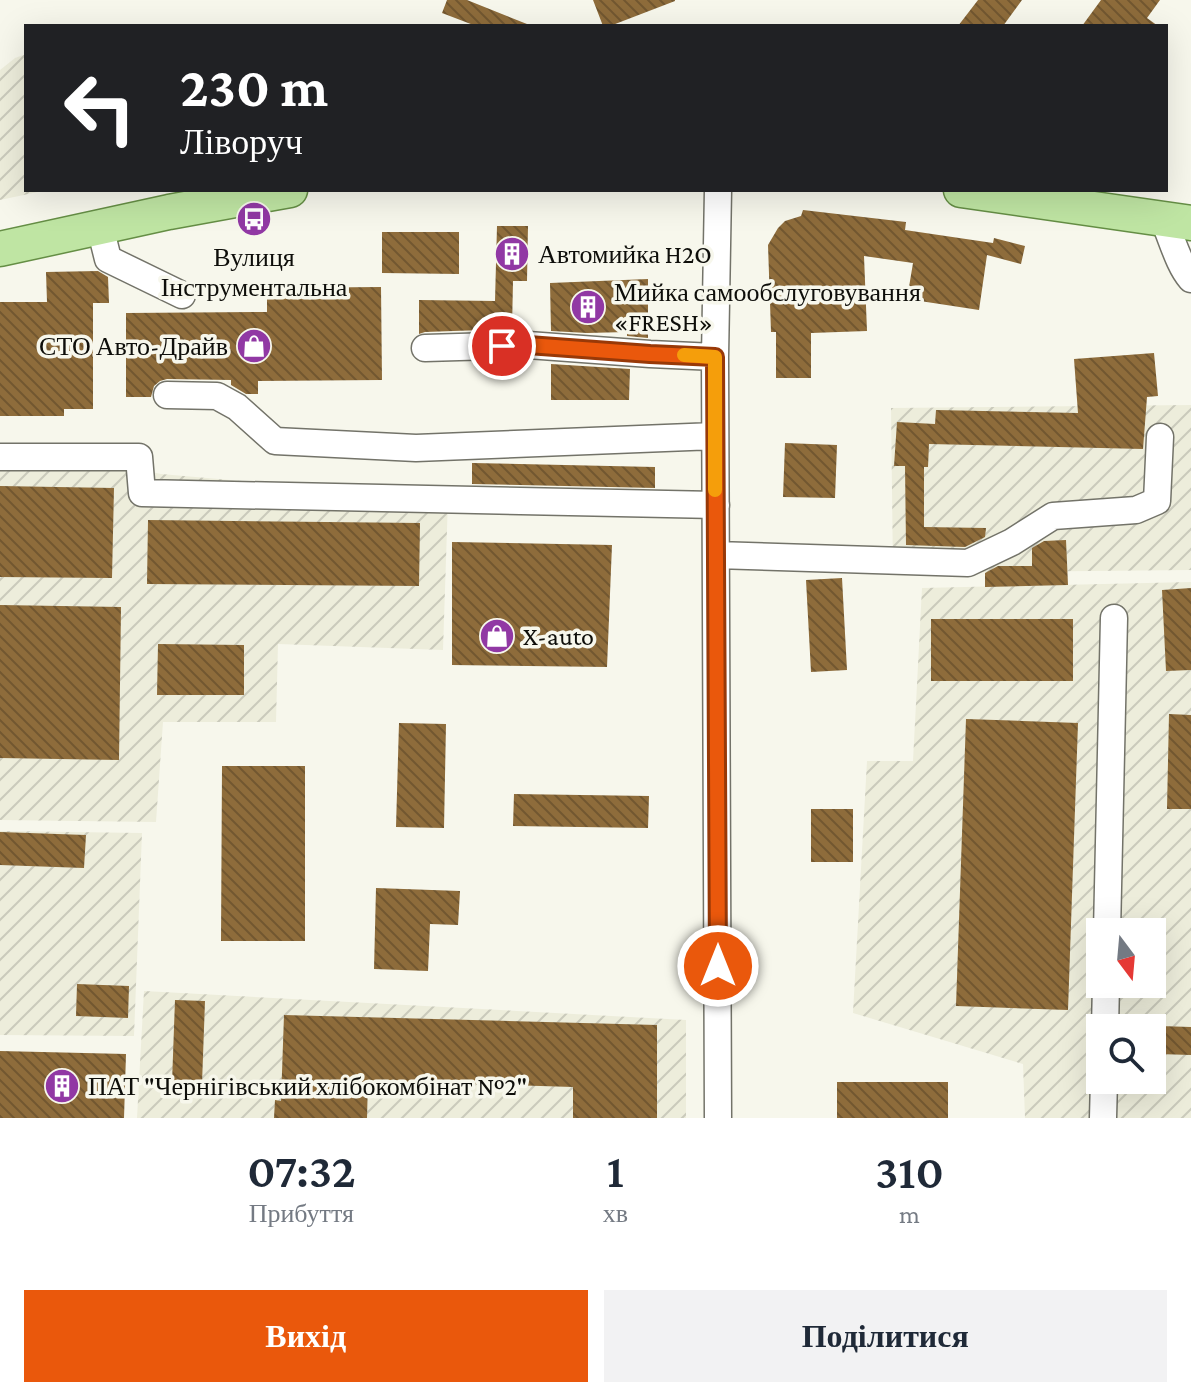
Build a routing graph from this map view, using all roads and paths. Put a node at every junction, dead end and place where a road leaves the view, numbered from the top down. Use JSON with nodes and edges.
{"nodes":[{"id":1,"x":279,"y":192,"type":"edge"},
{"id":2,"x":718,"y":192,"type":"edge"},
{"id":3,"x":975,"y":192,"type":"edge"},
{"id":4,"x":1177,"y":221,"type":"edge"},
{"id":5,"x":100,"y":227,"type":"junction"},
{"id":6,"x":0,"y":249,"type":"edge"},
{"id":7,"x":1191,"y":279,"type":"edge"},
{"id":8,"x":182,"y":295,"type":"dead end"},
{"id":9,"x":425,"y":348,"type":"dead end"},
{"id":10,"x":715,"y":357,"type":"junction"},
{"id":11,"x":167,"y":395,"type":"dead end"},
{"id":12,"x":715,"y":436,"type":"junction"},
{"id":13,"x":1160,"y":437,"type":"dead end"},
{"id":14,"x":0,"y":457,"type":"edge"},
{"id":15,"x":716,"y":505,"type":"junction"},
{"id":16,"x":716,"y":555,"type":"junction"},
{"id":17,"x":1114,"y":618,"type":"dead end"},
{"id":18,"x":1107,"y":918,"type":"edge"},
{"id":19,"x":1104,"y":1094,"type":"edge"},
{"id":20,"x":718,"y":1118,"type":"edge"},
{"id":21,"x":1103,"y":1118,"type":"edge"}],
"edges":[{"from":1,"to":5,"type":"main road"},
{"from":2,"to":10,"type":"street"},
{"from":3,"to":4,"type":"main road"},
{"from":4,"to":7,"type":"street"},
{"from":5,"to":6,"type":"main road"},
{"from":5,"to":8,"type":"street"},
{"from":9,"to":10,"type":"street"},
{"from":10,"to":12,"type":"street"},
{"from":11,"to":12,"type":"street"},
{"from":12,"to":15,"type":"street"},
{"from":13,"to":16,"type":"street"},
{"from":14,"to":15,"type":"street"},
{"from":15,"to":16,"type":"street"},
{"from":16,"to":20,"type":"street"},
{"from":17,"to":18,"type":"street"},
{"from":19,"to":21,"type":"street"}]}
